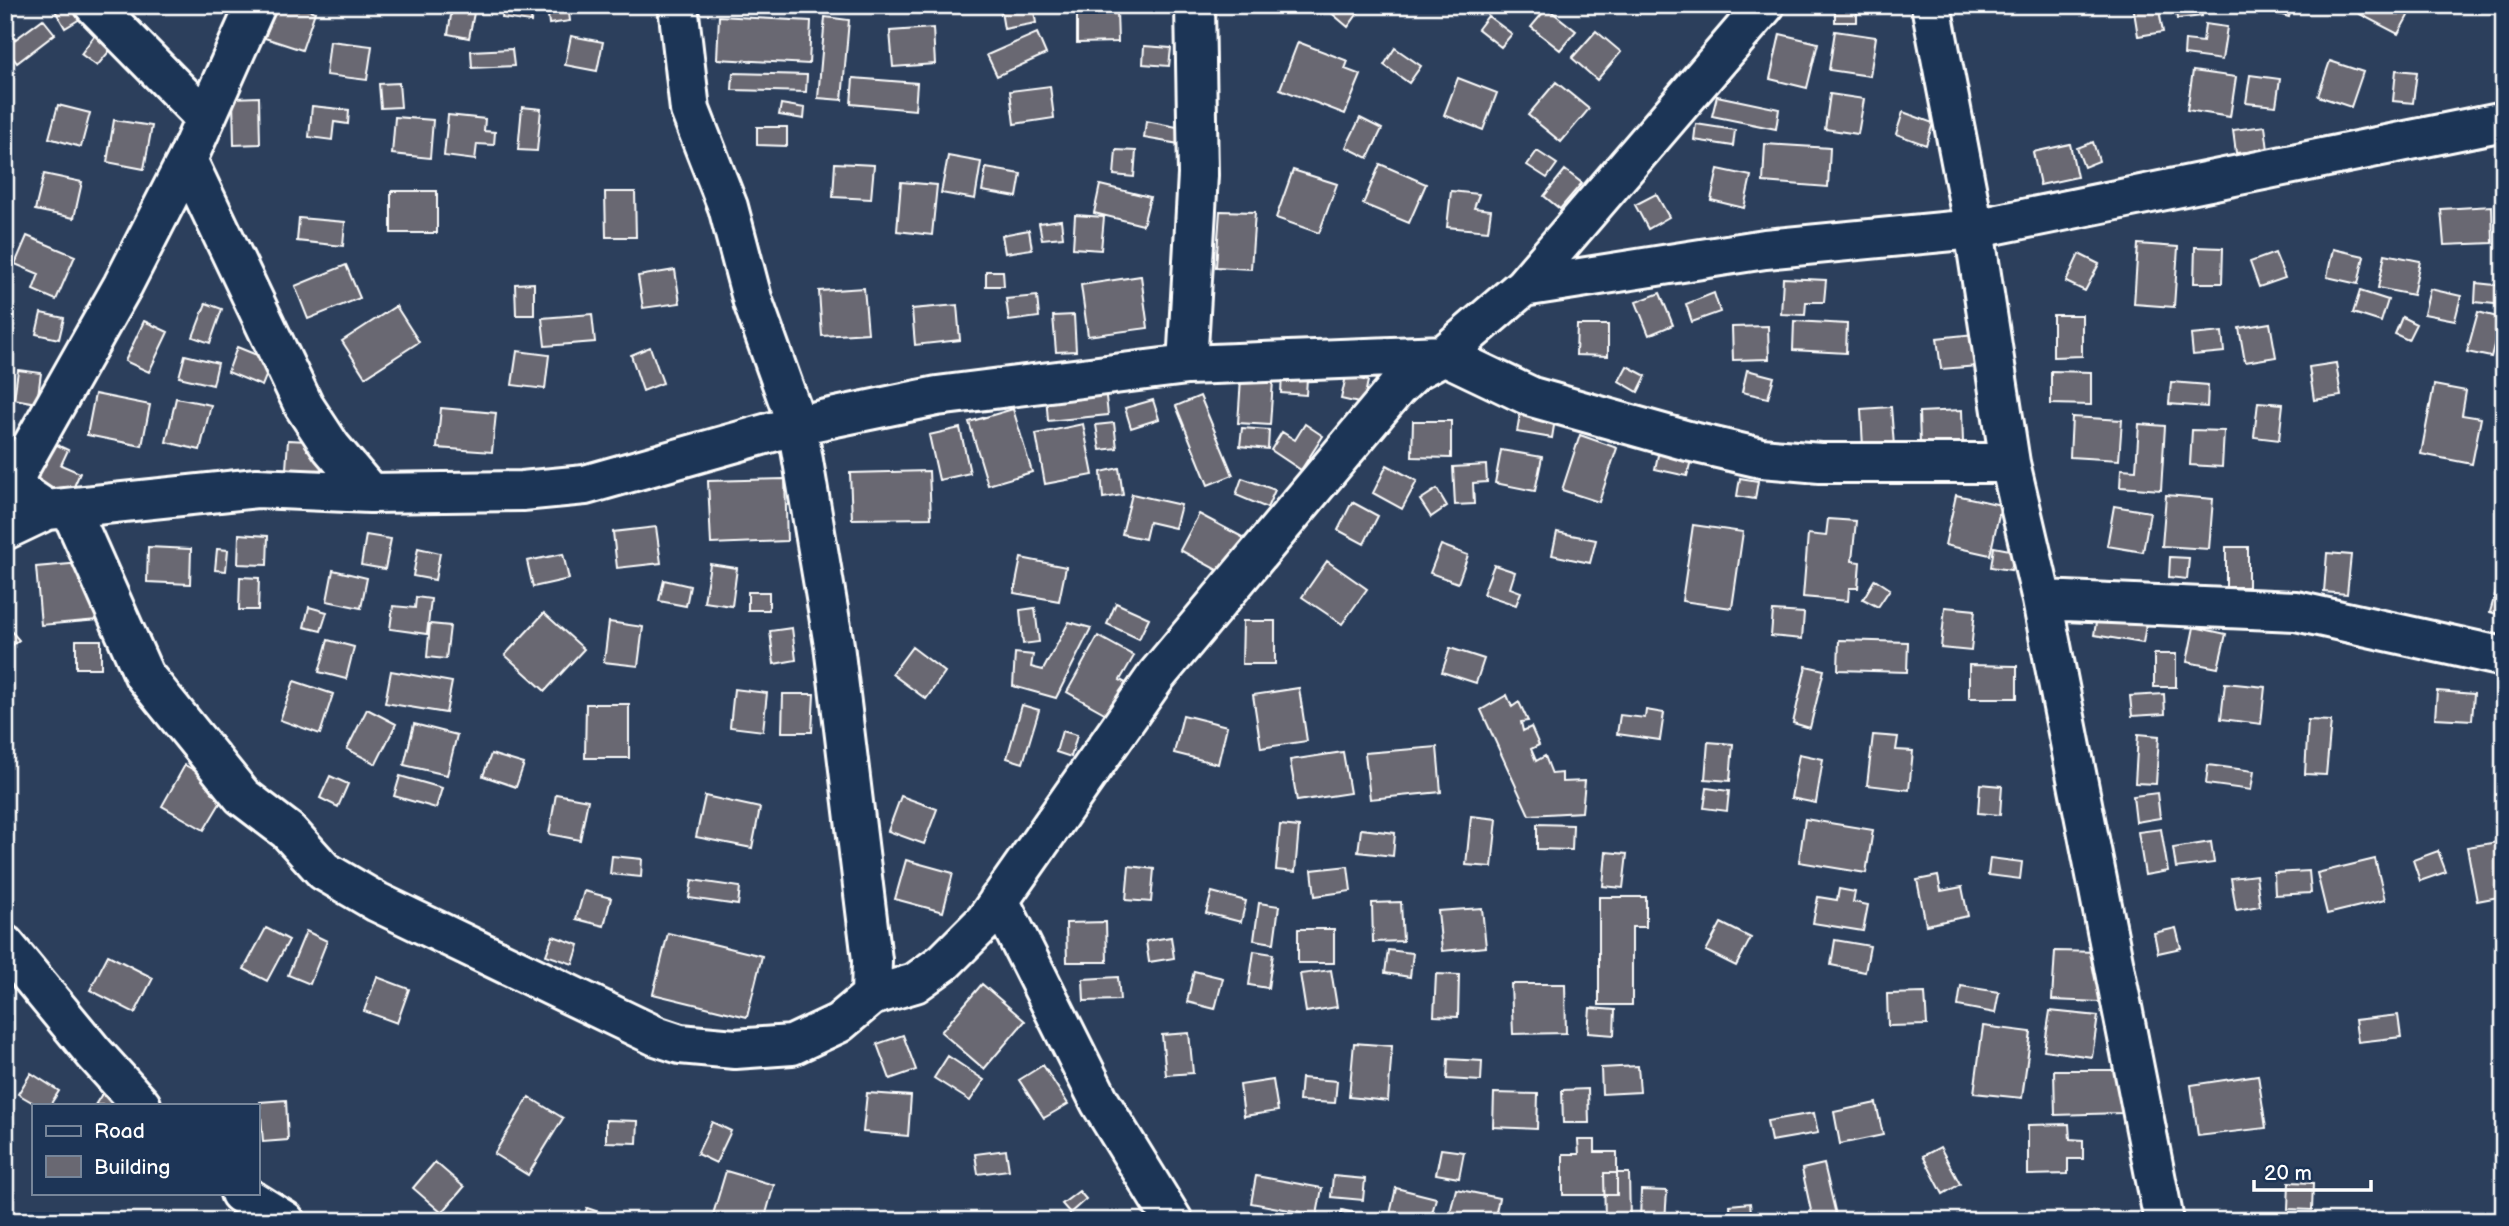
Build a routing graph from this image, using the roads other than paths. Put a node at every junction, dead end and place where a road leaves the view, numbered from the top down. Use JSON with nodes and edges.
{"nodes":[{"id":1,"x":94,"y":5,"type":"edge"},
{"id":2,"x":256,"y":5,"type":"edge"},
{"id":3,"x":678,"y":5,"type":"edge"},
{"id":4,"x":1195,"y":5,"type":"edge"},
{"id":5,"x":1765,"y":5,"type":"edge"},
{"id":6,"x":1931,"y":5,"type":"edge"},
{"id":7,"x":205,"y":118,"type":"junction"},
{"id":8,"x":2504,"y":121,"type":"edge"},
{"id":9,"x":187,"y":160,"type":"junction"},
{"id":10,"x":1974,"y":229,"type":"junction"},
{"id":11,"x":1523,"y":287,"type":"junction"},
{"id":12,"x":1444,"y":355,"type":"junction"},
{"id":13,"x":1187,"y":365,"type":"junction"},
{"id":14,"x":797,"y":425,"type":"junction"},
{"id":15,"x":2010,"y":463,"type":"junction"},
{"id":16,"x":370,"y":493,"type":"junction"},
{"id":17,"x":59,"y":509,"type":"junction"},
{"id":18,"x":5,"y":530,"type":"edge"},
{"id":19,"x":2042,"y":600,"type":"junction"},
{"id":20,"x":2504,"y":657,"type":"edge"},
{"id":21,"x":999,"y":900,"type":"junction"},
{"id":22,"x":5,"y":945,"type":"edge"},
{"id":23,"x":871,"y":996,"type":"junction"},
{"id":24,"x":140,"y":1104,"type":"edge"},
{"id":25,"x":242,"y":1194,"type":"edge"},
{"id":26,"x":285,"y":1221,"type":"edge"},
{"id":27,"x":1172,"y":1221,"type":"edge"},
{"id":28,"x":2164,"y":1221,"type":"edge"}],
"edges":[{"from":1,"to":7,"type":"street"},
{"from":2,"to":7,"type":"street"},
{"from":3,"to":14,"type":"street"},
{"from":4,"to":13,"type":"street"},
{"from":5,"to":11,"type":"street"},
{"from":6,"to":10,"type":"street"},
{"from":7,"to":9,"type":"street"},
{"from":8,"to":10,"type":"street"},
{"from":9,"to":16,"type":"street"},
{"from":9,"to":17,"type":"street"},
{"from":10,"to":11,"type":"street"},
{"from":10,"to":15,"type":"street"},
{"from":11,"to":12,"type":"street"},
{"from":12,"to":13,"type":"street"},
{"from":12,"to":15,"type":"street"},
{"from":12,"to":21,"type":"street"},
{"from":13,"to":14,"type":"street"},
{"from":14,"to":16,"type":"street"},
{"from":14,"to":23,"type":"street"},
{"from":15,"to":19,"type":"street"},
{"from":16,"to":17,"type":"street"},
{"from":17,"to":18,"type":"street"},
{"from":17,"to":23,"type":"street"},
{"from":19,"to":20,"type":"street"},
{"from":19,"to":28,"type":"street"},
{"from":21,"to":23,"type":"street"},
{"from":21,"to":27,"type":"street"},
{"from":22,"to":24,"type":"street"},
{"from":25,"to":26,"type":"street"}]}
